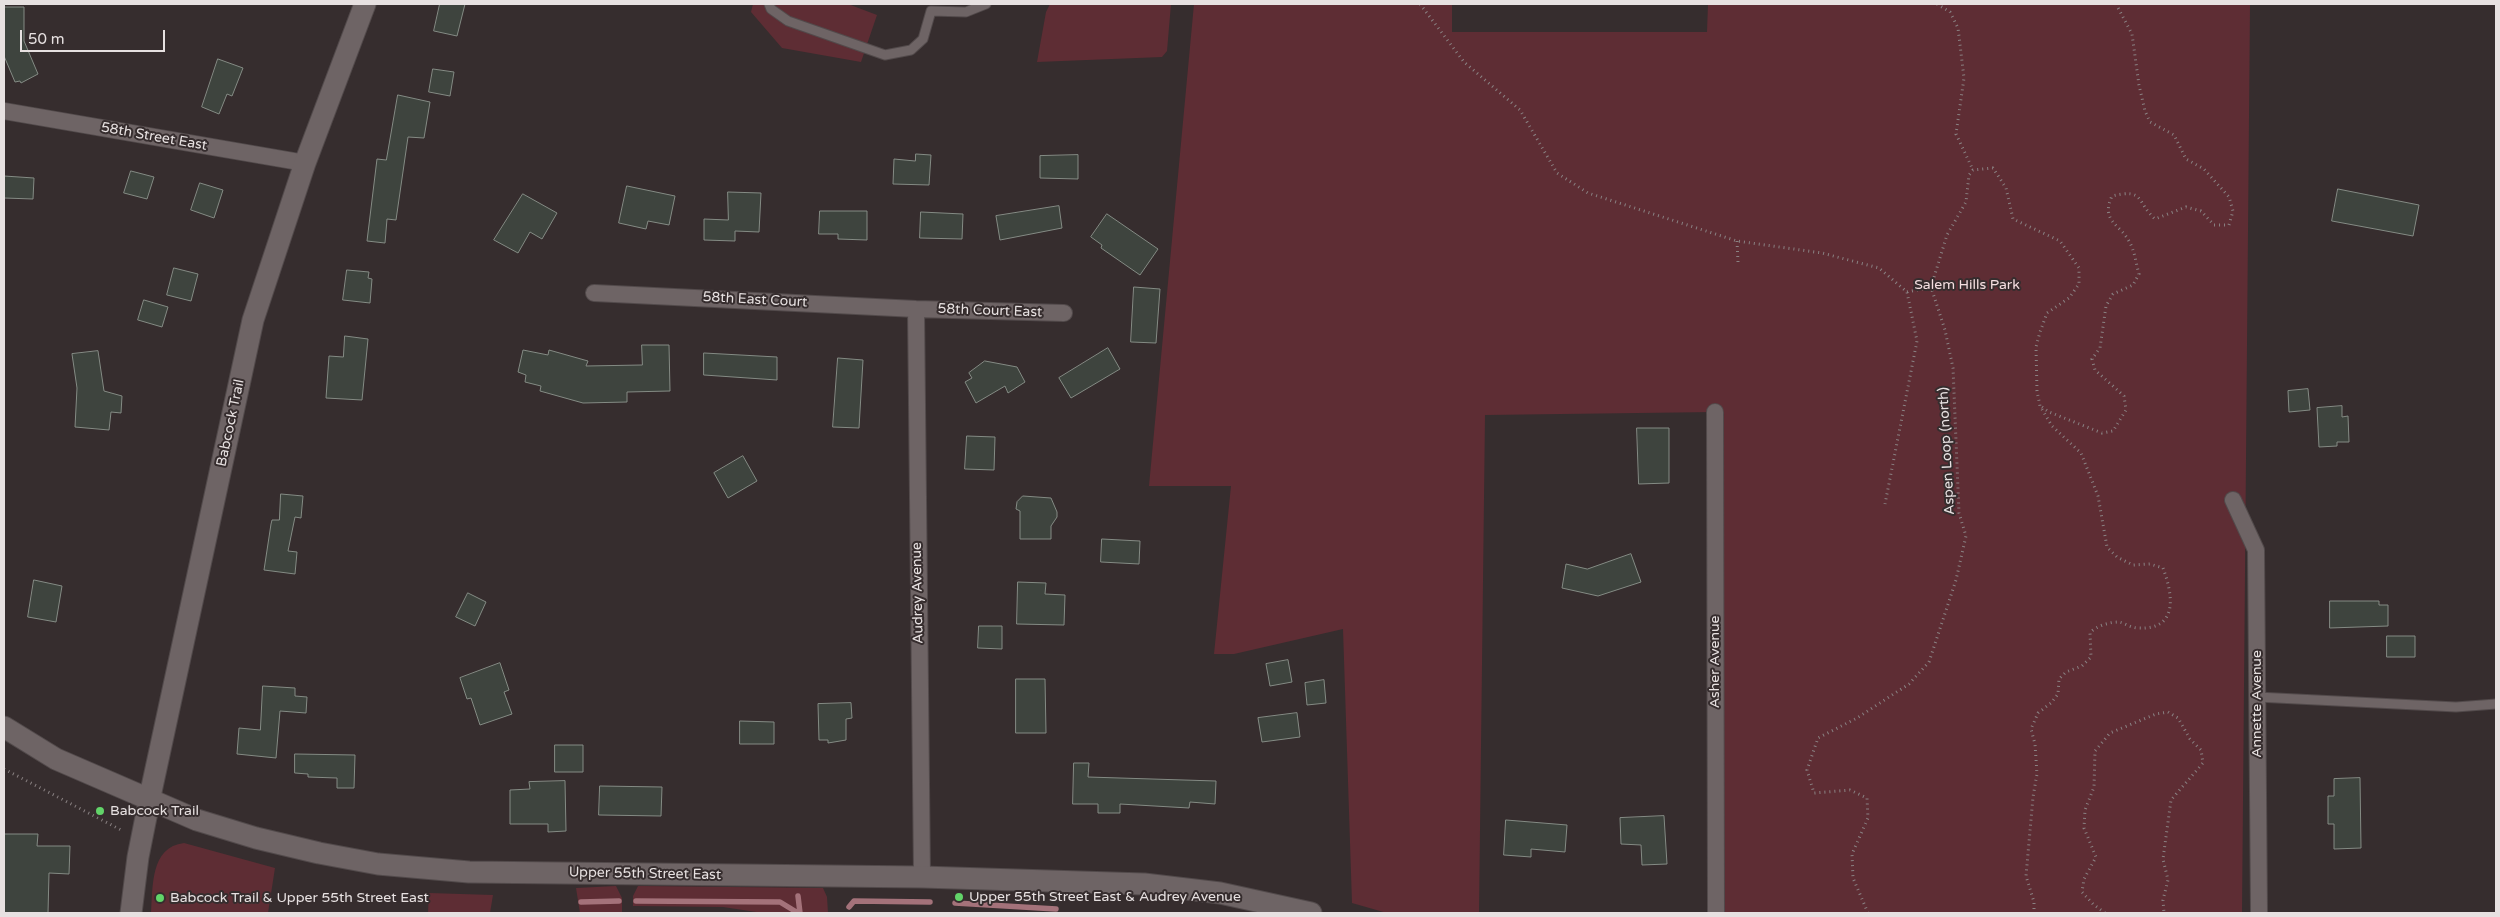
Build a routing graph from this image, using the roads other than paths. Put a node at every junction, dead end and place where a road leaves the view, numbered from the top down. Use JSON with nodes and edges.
{"nodes":[{"id":1,"x":365,"y":4,"type":"edge"},
{"id":2,"x":769,"y":4,"type":"edge"},
{"id":3,"x":986,"y":4,"type":"edge"},
{"id":4,"x":4,"y":111,"type":"edge"},
{"id":5,"x":305,"y":163,"type":"junction"},
{"id":6,"x":594,"y":293,"type":"dead end"},
{"id":7,"x":916,"y":309,"type":"junction"},
{"id":8,"x":1064,"y":313,"type":"dead end"},
{"id":9,"x":1715,"y":412,"type":"dead end"},
{"id":10,"x":2233,"y":500,"type":"dead end"},
{"id":11,"x":2257,"y":697,"type":"junction"},
{"id":12,"x":2496,"y":704,"type":"edge"},
{"id":13,"x":4,"y":727,"type":"edge"},
{"id":14,"x":149,"y":800,"type":"junction"},
{"id":15,"x":922,"y":877,"type":"junction"},
{"id":16,"x":131,"y":913,"type":"edge"},
{"id":17,"x":1311,"y":913,"type":"edge"},
{"id":18,"x":1716,"y":913,"type":"edge"},
{"id":19,"x":2258,"y":913,"type":"edge"}],
"edges":[{"from":1,"to":5,"type":"street","name":"Babcock Trail"},
{"from":2,"to":3,"type":"lane"},
{"from":4,"to":5,"type":"street","name":"58th Street East"},
{"from":5,"to":14,"type":"street","name":"Babcock Trail"},
{"from":6,"to":7,"type":"street","name":"58th East Court"},
{"from":7,"to":8,"type":"street","name":"58th Court East"},
{"from":7,"to":15,"type":"street","name":"Audrey Avenue"},
{"from":9,"to":18,"type":"street","name":"Asher Avenue"},
{"from":10,"to":11,"type":"street","name":"Annette Avenue"},
{"from":11,"to":12,"type":"lane"},
{"from":11,"to":19,"type":"street","name":"Annette Avenue"},
{"from":13,"to":14,"type":"street","name":"Upper 55th Street East"},
{"from":14,"to":15,"type":"street","name":"Upper 55th Street East"},
{"from":14,"to":16,"type":"street","name":"Babcock Trail"},
{"from":15,"to":17,"type":"street","name":"Upper 55th Street East"}]}
